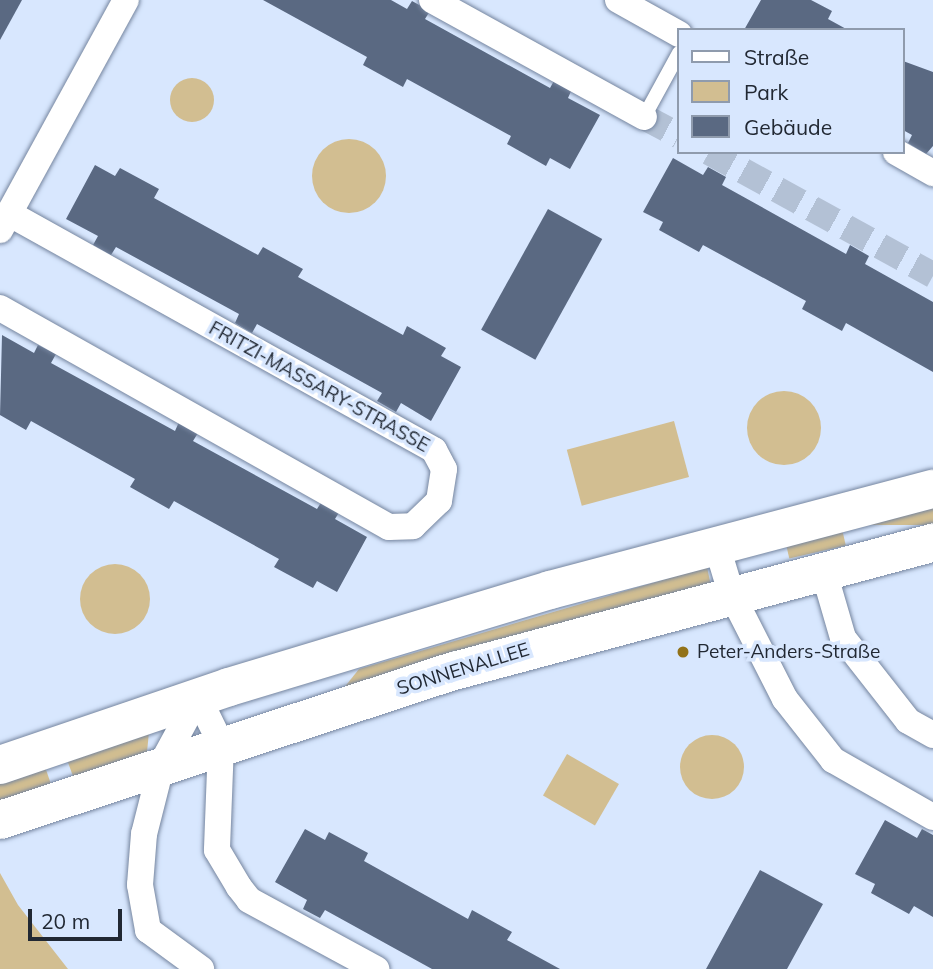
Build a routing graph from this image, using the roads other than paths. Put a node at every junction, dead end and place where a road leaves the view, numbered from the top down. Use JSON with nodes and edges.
{"nodes":[{"id":1,"x":126,"y":0,"type":"edge"},
{"id":2,"x":432,"y":0,"type":"edge"},
{"id":3,"x":618,"y":0,"type":"edge"},
{"id":4,"x":678,"y":33,"type":"edge"},
{"id":5,"x":678,"y":55,"type":"edge"},
{"id":6,"x":645,"y":117,"type":"joint"},
{"id":7,"x":899,"y":154,"type":"edge"},
{"id":8,"x":933,"y":173,"type":"edge"},
{"id":9,"x":5,"y":222,"type":"edge"},
{"id":10,"x":0,"y":308,"type":"edge"},
{"id":11,"x":933,"y":489,"type":"edge"},
{"id":12,"x":716,"y":543,"type":"junction"},
{"id":13,"x":933,"y":543,"type":"edge"},
{"id":14,"x":823,"y":569,"type":"junction"},
{"id":15,"x":731,"y":593,"type":"junction"},
{"id":16,"x":198,"y":697,"type":"junction"},
{"id":17,"x":933,"y":735,"type":"edge"},
{"id":18,"x":221,"y":744,"type":"junction"},
{"id":19,"x":162,"y":763,"type":"junction"},
{"id":20,"x":0,"y":765,"type":"edge"},
{"id":21,"x":933,"y":817,"type":"edge"},
{"id":22,"x":0,"y":820,"type":"edge"},
{"id":23,"x":201,"y":969,"type":"edge"},
{"id":24,"x":376,"y":969,"type":"edge"}],
"edges":[{"from":1,"to":9,"type":"street","name":"FRITZI-MASSARY-STRASSE"},
{"from":2,"to":6,"type":"street"},
{"from":3,"to":4,"type":"street"},
{"from":5,"to":6,"type":"lane"},
{"from":7,"to":8,"type":"street"},
{"from":9,"to":10,"type":"street","name":"FRITZI-MASSARY-STRASSE"},
{"from":11,"to":12,"type":"main road"},
{"from":12,"to":15,"type":"street"},
{"from":12,"to":16,"type":"main road"},
{"from":13,"to":14,"type":"main road","name":"SONNENALLEE"},
{"from":14,"to":15,"type":"main road","name":"SONNENALLEE"},
{"from":14,"to":17,"type":"street"},
{"from":15,"to":18,"type":"main road","name":"SONNENALLEE"},
{"from":15,"to":21,"type":"street"},
{"from":16,"to":18,"type":"street"},
{"from":16,"to":19,"type":"street"},
{"from":16,"to":20,"type":"main road"},
{"from":18,"to":19,"type":"main road","name":"SONNENALLEE"},
{"from":18,"to":24,"type":"street"},
{"from":19,"to":22,"type":"main road","name":"SONNENALLEE"},
{"from":19,"to":23,"type":"street"}]}
